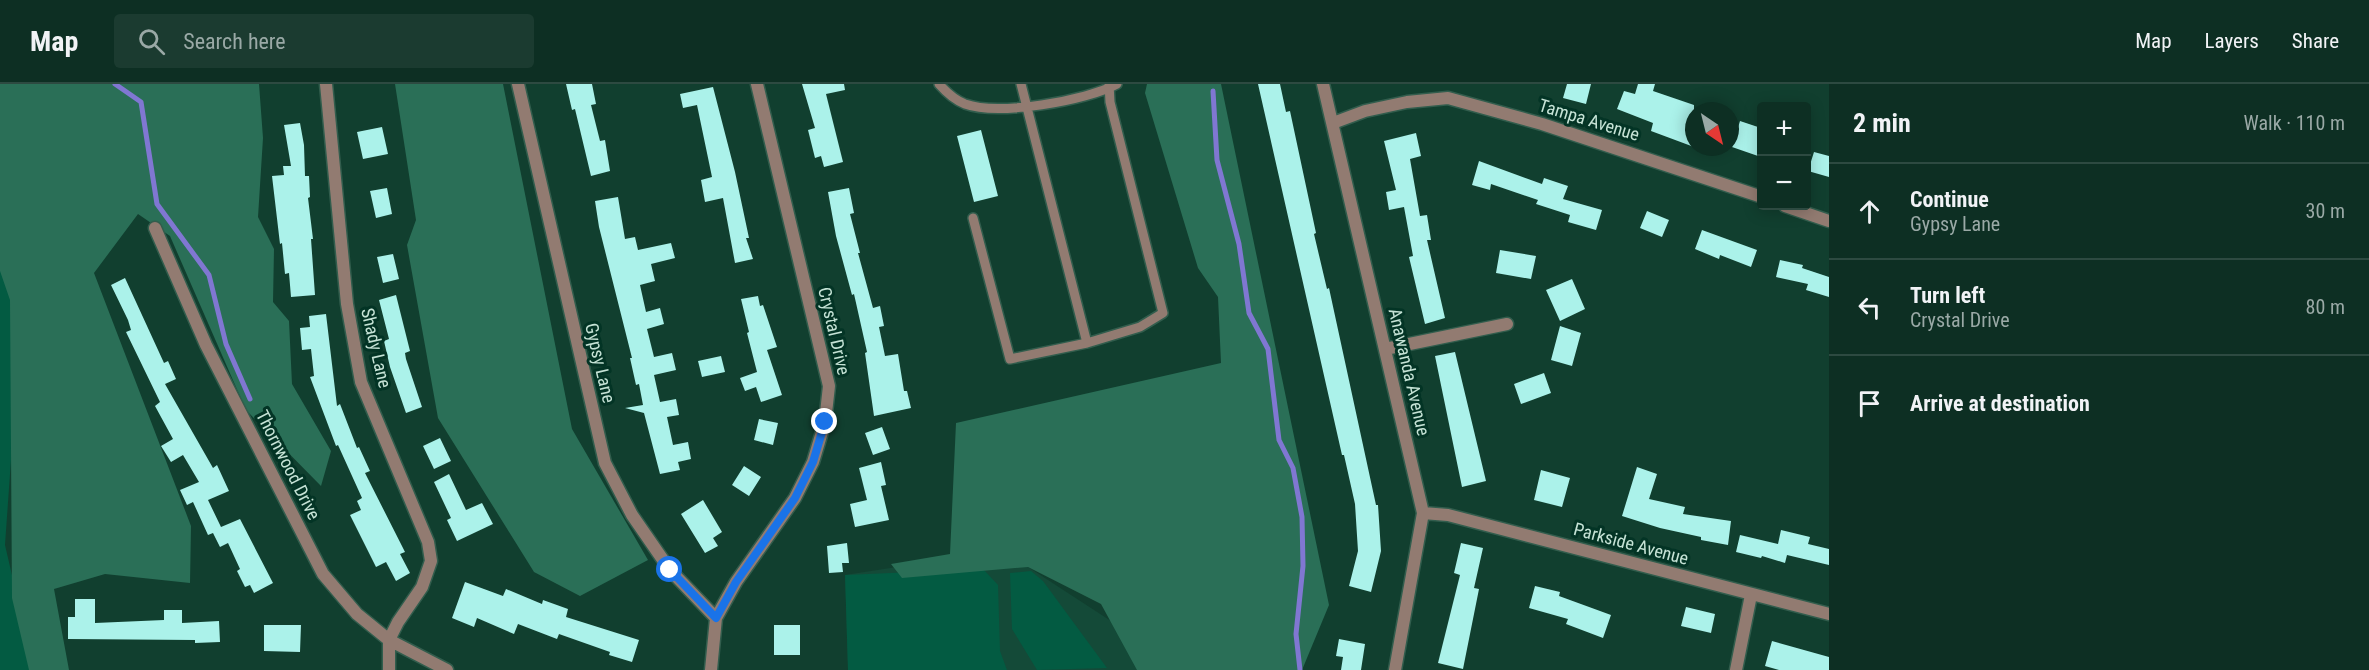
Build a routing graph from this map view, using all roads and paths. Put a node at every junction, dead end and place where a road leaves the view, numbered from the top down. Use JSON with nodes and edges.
{"nodes":[{"id":1,"x":326,"y":84,"type":"edge"},
{"id":2,"x":518,"y":84,"type":"edge"},
{"id":3,"x":757,"y":84,"type":"edge"},
{"id":4,"x":939,"y":84,"type":"edge"},
{"id":5,"x":1021,"y":84,"type":"edge"},
{"id":6,"x":1323,"y":84,"type":"edge"},
{"id":7,"x":1112,"y":85,"type":"edge"},
{"id":8,"x":1027,"y":107,"type":"junction"},
{"id":9,"x":1333,"y":123,"type":"junction"},
{"id":10,"x":1757,"y":196,"type":"edge"},
{"id":11,"x":1797,"y":210,"type":"edge"},
{"id":12,"x":973,"y":218,"type":"dead end"},
{"id":13,"x":1829,"y":221,"type":"edge"},
{"id":14,"x":155,"y":228,"type":"dead end"},
{"id":15,"x":1507,"y":324,"type":"dead end"},
{"id":16,"x":1087,"y":344,"type":"junction"},
{"id":17,"x":1385,"y":350,"type":"junction"},
{"id":18,"x":1423,"y":513,"type":"junction"},
{"id":19,"x":1751,"y":595,"type":"junction"},
{"id":20,"x":1829,"y":614,"type":"edge"},
{"id":21,"x":716,"y":618,"type":"junction"},
{"id":22,"x":389,"y":640,"type":"junction"},
{"id":23,"x":390,"y":670,"type":"edge"},
{"id":24,"x":447,"y":670,"type":"edge"},
{"id":25,"x":711,"y":670,"type":"edge"},
{"id":26,"x":1395,"y":670,"type":"edge"},
{"id":27,"x":1736,"y":670,"type":"edge"}],
"edges":[{"from":1,"to":22,"type":"street","name":"Shady Lane"},
{"from":2,"to":21,"type":"street","name":"Gypsy Lane"},
{"from":3,"to":21,"type":"street","name":"Crystal Drive"},
{"from":4,"to":8,"type":"lane"},
{"from":5,"to":8,"type":"lane"},
{"from":6,"to":9,"type":"street","name":"Anawanda Avenue"},
{"from":7,"to":8,"type":"lane"},
{"from":7,"to":16,"type":"lane"},
{"from":8,"to":16,"type":"lane"},
{"from":9,"to":10,"type":"street","name":"Tampa Avenue"},
{"from":9,"to":17,"type":"street","name":"Anawanda Avenue"},
{"from":11,"to":13,"type":"street"},
{"from":12,"to":16,"type":"lane"},
{"from":14,"to":22,"type":"street","name":"Thornwood Drive"},
{"from":15,"to":17,"type":"street"},
{"from":17,"to":18,"type":"street","name":"Anawanda Avenue"},
{"from":18,"to":19,"type":"street","name":"Parkside Avenue"},
{"from":18,"to":26,"type":"street","name":"Anawanda Avenue"},
{"from":19,"to":20,"type":"street","name":"Parkside Avenue"},
{"from":19,"to":27,"type":"street"},
{"from":21,"to":25,"type":"street","name":"Crystal Drive"},
{"from":22,"to":23,"type":"street"},
{"from":22,"to":24,"type":"street","name":"Thornwood Drive"}]}
